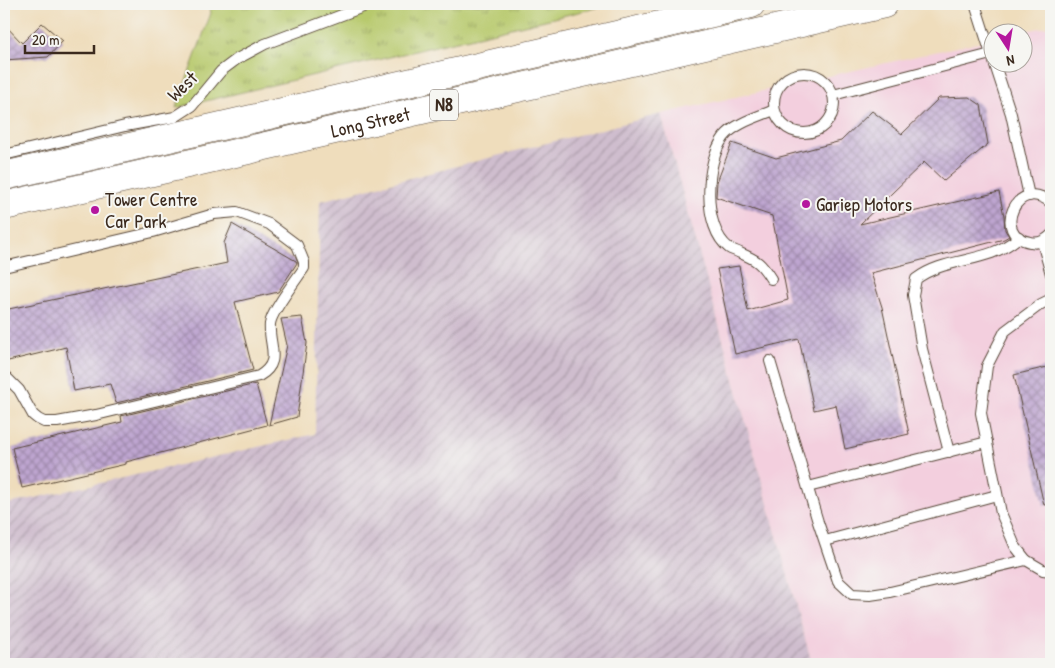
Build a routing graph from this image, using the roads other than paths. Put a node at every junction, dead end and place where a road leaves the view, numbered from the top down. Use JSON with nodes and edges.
{"nodes":[{"id":1,"x":371,"y":4,"type":"edge"},
{"id":2,"x":747,"y":4,"type":"edge"},
{"id":3,"x":884,"y":4,"type":"edge"},
{"id":4,"x":975,"y":4,"type":"edge"},
{"id":5,"x":982,"y":25,"type":"edge"},
{"id":6,"x":982,"y":61,"type":"edge"},
{"id":7,"x":998,"y":72,"type":"edge"},
{"id":8,"x":833,"y":95,"type":"junction"},
{"id":9,"x":774,"y":110,"type":"junction"},
{"id":10,"x":4,"y":155,"type":"edge"},
{"id":11,"x":4,"y":176,"type":"edge"},
{"id":12,"x":1029,"y":196,"type":"junction"},
{"id":13,"x":1051,"y":203,"type":"edge"},
{"id":14,"x":4,"y":206,"type":"edge"},
{"id":15,"x":1051,"y":235,"type":"edge"},
{"id":16,"x":1019,"y":237,"type":"junction"},
{"id":17,"x":1042,"y":242,"type":"junction"},
{"id":18,"x":4,"y":267,"type":"edge"},
{"id":19,"x":1051,"y":274,"type":"edge"},
{"id":20,"x":771,"y":279,"type":"dead end"},
{"id":21,"x":1051,"y":299,"type":"edge"},
{"id":22,"x":770,"y":361,"type":"dead end"},
{"id":23,"x":4,"y":375,"type":"edge"},
{"id":24,"x":987,"y":442,"type":"junction"},
{"id":25,"x":949,"y":452,"type":"junction"},
{"id":26,"x":808,"y":487,"type":"junction"},
{"id":27,"x":997,"y":495,"type":"junction"},
{"id":28,"x":825,"y":541,"type":"junction"},
{"id":29,"x":1026,"y":560,"type":"junction"},
{"id":30,"x":1051,"y":571,"type":"edge"}],
"edges":[{"from":1,"to":10,"type":"lane","name":"West"},
{"from":2,"to":11,"type":"highway","name":"Long Street","number":"N8"},
{"from":3,"to":14,"type":"highway","name":"Long Street","number":"N8"},
{"from":4,"to":5,"type":"lane"},
{"from":6,"to":8,"type":"lane"},
{"from":7,"to":12,"type":"lane"},
{"from":8,"to":9,"type":"lane"},
{"from":8,"to":9,"type":"lane"},
{"from":9,"to":20,"type":"lane"},
{"from":12,"to":13,"type":"lane"},
{"from":12,"to":16,"type":"lane"},
{"from":15,"to":17,"type":"lane"},
{"from":16,"to":17,"type":"lane"},
{"from":16,"to":25,"type":"lane"},
{"from":17,"to":19,"type":"lane"},
{"from":18,"to":23,"type":"lane"},
{"from":21,"to":24,"type":"lane"},
{"from":22,"to":26,"type":"lane"},
{"from":24,"to":25,"type":"lane"},
{"from":24,"to":27,"type":"lane"},
{"from":25,"to":26,"type":"lane"},
{"from":26,"to":28,"type":"lane"},
{"from":27,"to":28,"type":"lane"},
{"from":27,"to":29,"type":"lane"},
{"from":28,"to":29,"type":"lane"},
{"from":29,"to":30,"type":"lane"}]}
